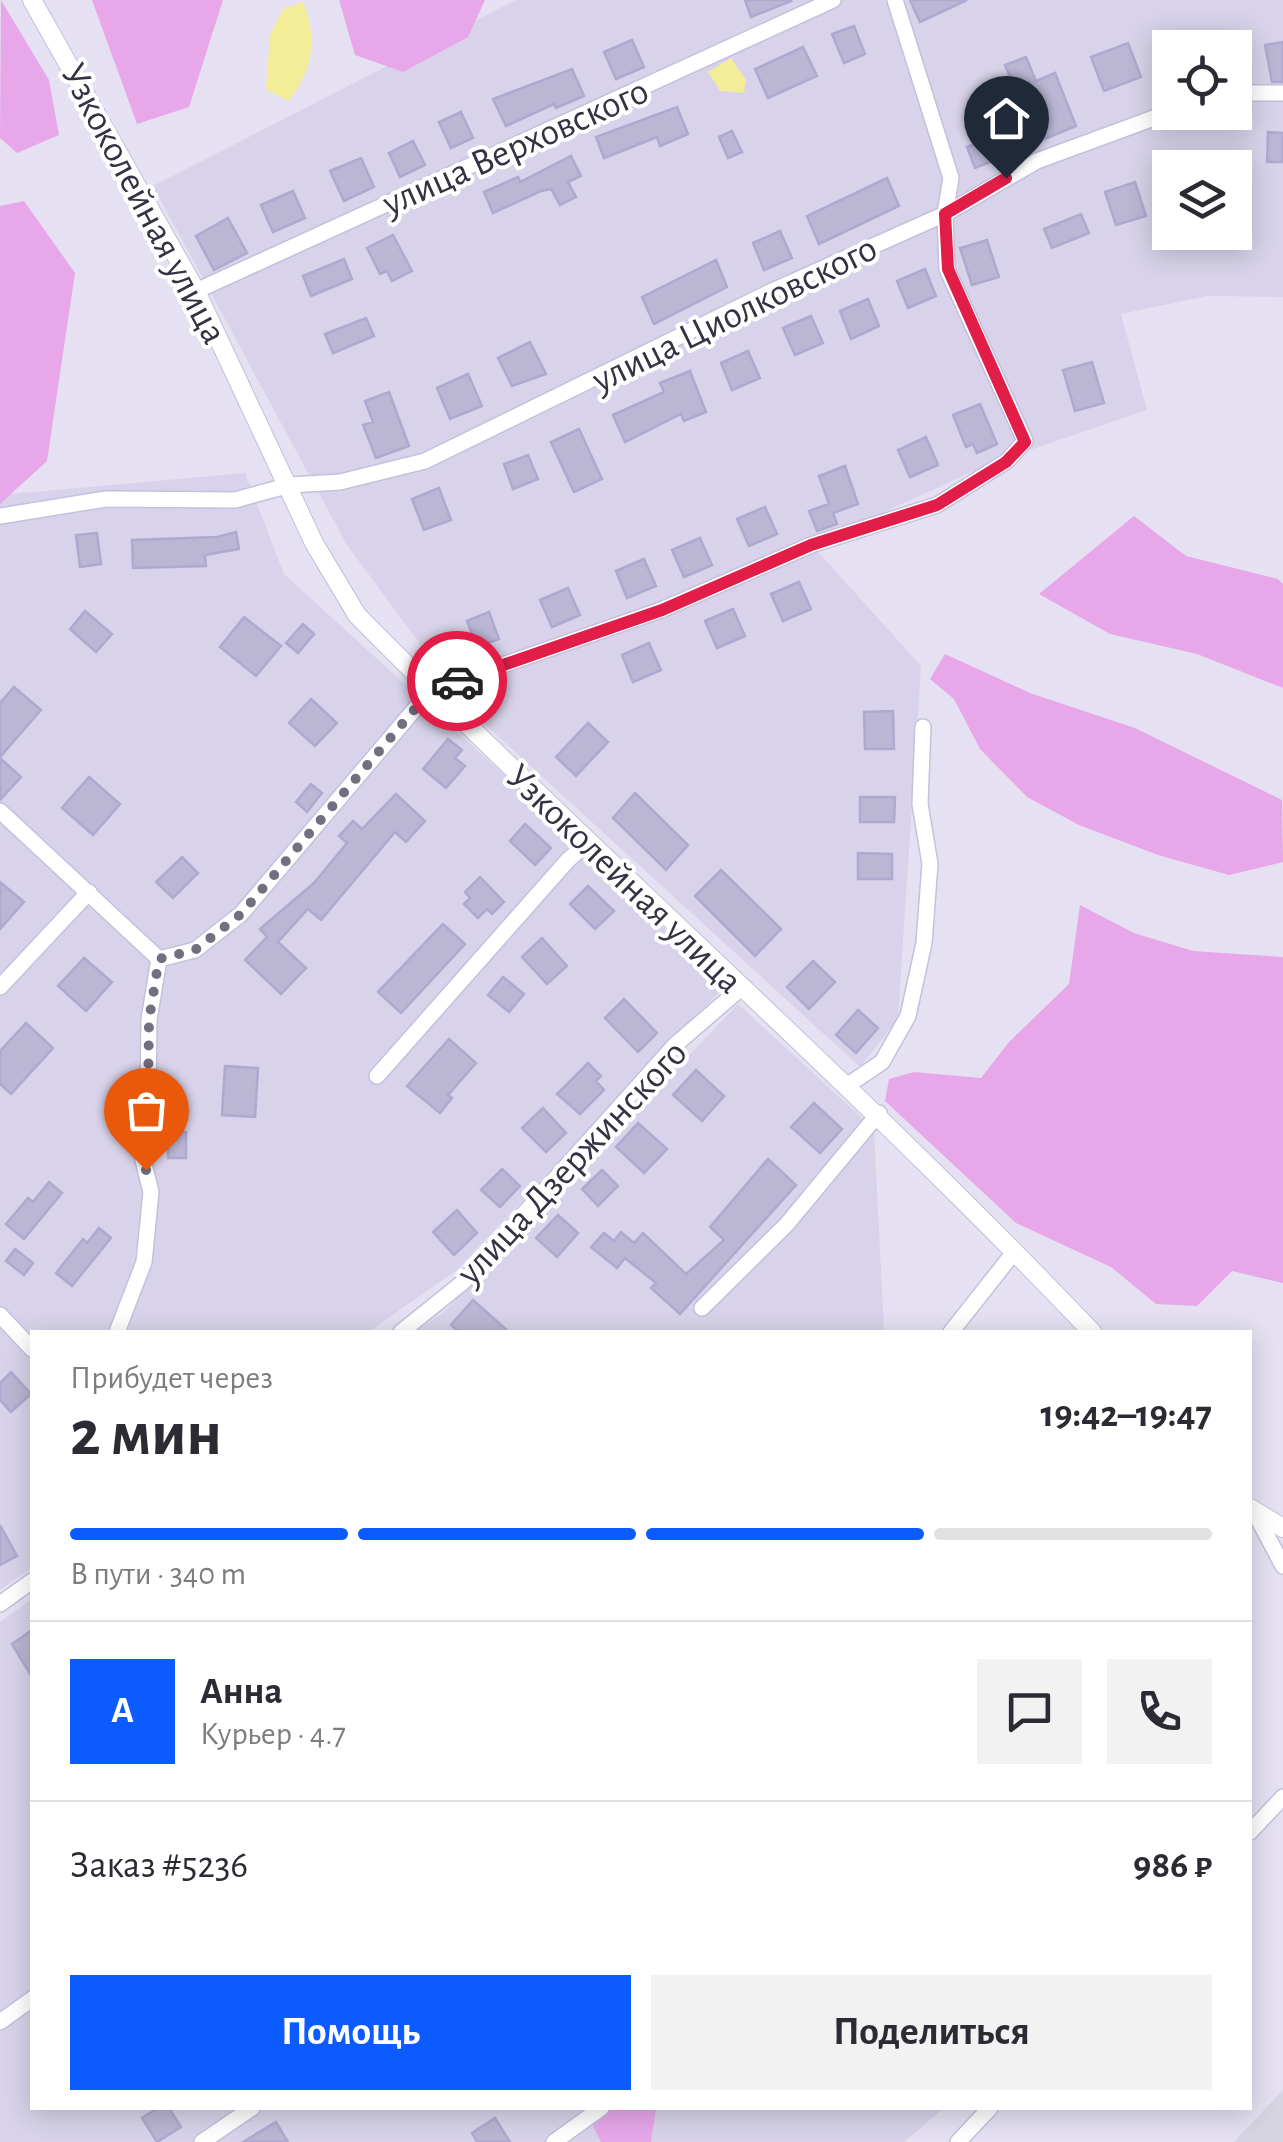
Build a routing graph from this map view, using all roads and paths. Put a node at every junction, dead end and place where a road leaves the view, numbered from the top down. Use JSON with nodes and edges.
{"nodes":[{"id":1,"x":32,"y":0,"type":"edge"},
{"id":2,"x":832,"y":0,"type":"edge"},
{"id":3,"x":895,"y":0,"type":"edge"},
{"id":4,"x":1252,"y":93,"type":"edge"},
{"id":5,"x":1283,"y":93,"type":"edge"},
{"id":6,"x":1152,"y":119,"type":"edge"},
{"id":7,"x":945,"y":214,"type":"junction"},
{"id":8,"x":196,"y":291,"type":"junction"},
{"id":9,"x":290,"y":485,"type":"junction"},
{"id":10,"x":0,"y":516,"type":"edge"},
{"id":11,"x":431,"y":690,"type":"junction"},
{"id":12,"x":924,"y":728,"type":"dead end"},
{"id":13,"x":0,"y":810,"type":"edge"},
{"id":14,"x":590,"y":841,"type":"junction"},
{"id":15,"x":90,"y":892,"type":"junction"},
{"id":16,"x":159,"y":959,"type":"junction"},
{"id":17,"x":0,"y":987,"type":"edge"},
{"id":18,"x":740,"y":989,"type":"junction"},
{"id":19,"x":377,"y":1076,"type":"dead end"},
{"id":20,"x":848,"y":1085,"type":"junction"},
{"id":21,"x":879,"y":1113,"type":"junction"},
{"id":22,"x":1015,"y":1251,"type":"junction"},
{"id":23,"x":702,"y":1308,"type":"dead end"},
{"id":24,"x":0,"y":1316,"type":"edge"},
{"id":25,"x":118,"y":1330,"type":"edge"},
{"id":26,"x":403,"y":1330,"type":"edge"},
{"id":27,"x":954,"y":1330,"type":"edge"},
{"id":28,"x":1090,"y":1330,"type":"edge"},
{"id":29,"x":30,"y":1347,"type":"edge"},
{"id":30,"x":1252,"y":1511,"type":"edge"},
{"id":31,"x":1283,"y":1528,"type":"edge"},
{"id":32,"x":1283,"y":1566,"type":"edge"},
{"id":33,"x":30,"y":1582,"type":"edge"},
{"id":34,"x":0,"y":1604,"type":"edge"},
{"id":35,"x":1283,"y":1797,"type":"edge"},
{"id":36,"x":1252,"y":1830,"type":"edge"},
{"id":37,"x":30,"y":2001,"type":"edge"},
{"id":38,"x":0,"y":2022,"type":"edge"},
{"id":39,"x":249,"y":2110,"type":"edge"},
{"id":40,"x":599,"y":2110,"type":"edge"},
{"id":41,"x":988,"y":2110,"type":"edge"},
{"id":42,"x":202,"y":2142,"type":"edge"},
{"id":43,"x":554,"y":2142,"type":"edge"},
{"id":44,"x":958,"y":2142,"type":"edge"}],
"edges":[{"from":1,"to":8,"type":"street","name":"Узкоколейная улица"},
{"from":2,"to":8,"type":"street","name":"улица Верховского"},
{"from":3,"to":7,"type":"street"},
{"from":4,"to":5,"type":"street"},
{"from":6,"to":7,"type":"street","name":"улица Циолковского"},
{"from":7,"to":9,"type":"street","name":"улица Циолковского"},
{"from":7,"to":11,"type":"street"},
{"from":8,"to":9,"type":"street","name":"Узкоколейная улица"},
{"from":9,"to":10,"type":"street","name":"улица Циолковского"},
{"from":9,"to":11,"type":"street","name":"Узкоколейная улица"},
{"from":11,"to":14,"type":"street","name":"Узкоколейная улица"},
{"from":11,"to":16,"type":"street"},
{"from":12,"to":20,"type":"street"},
{"from":13,"to":15,"type":"street"},
{"from":14,"to":18,"type":"street","name":"Узкоколейная улица"},
{"from":14,"to":19,"type":"street"},
{"from":15,"to":16,"type":"street"},
{"from":15,"to":17,"type":"street"},
{"from":16,"to":25,"type":"street"},
{"from":18,"to":20,"type":"street","name":"Узкоколейная улица"},
{"from":18,"to":26,"type":"street","name":"улица Дзержинского"},
{"from":20,"to":21,"type":"street","name":"Узкоколейная улица"},
{"from":21,"to":22,"type":"street","name":"Узкоколейная улица"},
{"from":21,"to":23,"type":"street"},
{"from":22,"to":27,"type":"street"},
{"from":22,"to":28,"type":"street","name":"Узкоколейная улица"},
{"from":24,"to":29,"type":"street"},
{"from":30,"to":31,"type":"street"},
{"from":30,"to":32,"type":"street"},
{"from":33,"to":34,"type":"street"},
{"from":35,"to":36,"type":"street"},
{"from":37,"to":38,"type":"street"},
{"from":39,"to":42,"type":"street"},
{"from":40,"to":43,"type":"street"},
{"from":41,"to":44,"type":"street"}]}
